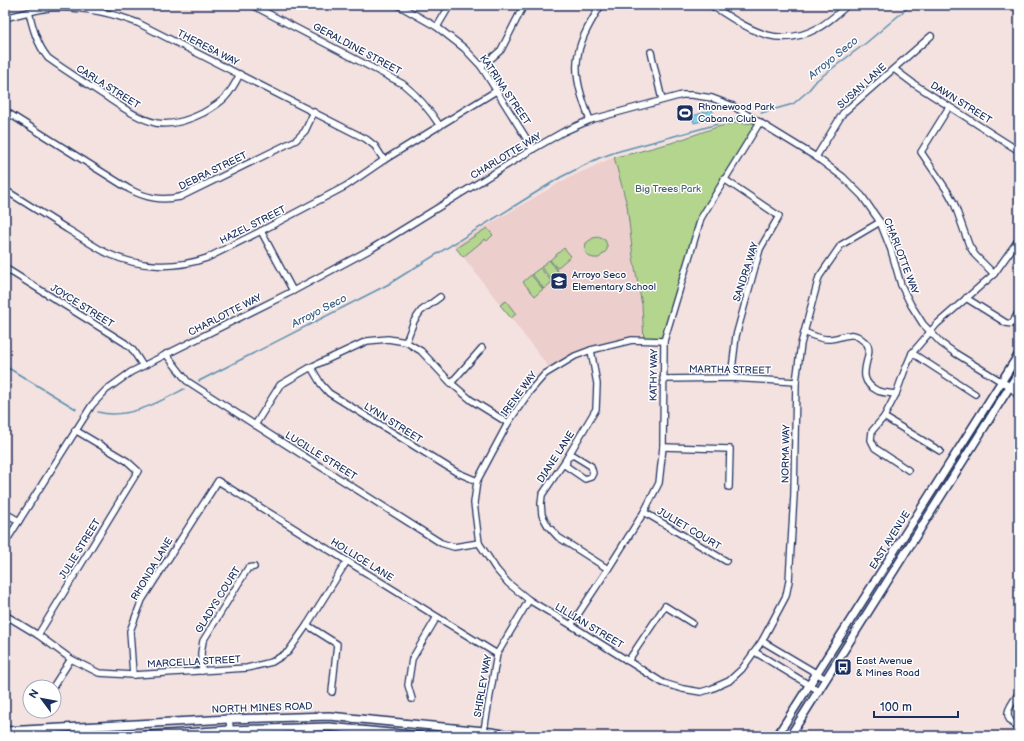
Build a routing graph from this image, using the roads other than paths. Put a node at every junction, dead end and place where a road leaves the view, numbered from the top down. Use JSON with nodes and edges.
{"nodes":[{"id":1,"x":252,"y":5,"type":"edge"},
{"id":2,"x":398,"y":5,"type":"edge"},
{"id":3,"x":450,"y":5,"type":"edge"},
{"id":4,"x":524,"y":5,"type":"edge"},
{"id":5,"x":601,"y":5,"type":"edge"},
{"id":6,"x":711,"y":5,"type":"edge"},
{"id":7,"x":848,"y":5,"type":"edge"},
{"id":8,"x":88,"y":7,"type":"edge"},
{"id":9,"x":29,"y":12,"type":"junction"},
{"id":10,"x":5,"y":18,"type":"edge"},
{"id":11,"x":437,"y":27,"type":"junction"},
{"id":12,"x":931,"y":36,"type":"dead end"},
{"id":13,"x":651,"y":52,"type":"dead end"},
{"id":14,"x":480,"y":66,"type":"junction"},
{"id":15,"x":894,"y":69,"type":"junction"},
{"id":16,"x":240,"y":74,"type":"junction"},
{"id":17,"x":496,"y":91,"type":"junction"},
{"id":18,"x":662,"y":100,"type":"junction"},
{"id":19,"x":949,"y":106,"type":"junction"},
{"id":20,"x":5,"y":111,"type":"edge"},
{"id":21,"x":314,"y":112,"type":"junction"},
{"id":22,"x":590,"y":120,"type":"junction"},
{"id":23,"x":757,"y":121,"type":"junction"},
{"id":24,"x":440,"y":126,"type":"junction"},
{"id":25,"x":533,"y":149,"type":"junction"},
{"id":26,"x":1019,"y":151,"type":"edge"},
{"id":27,"x":816,"y":157,"type":"junction"},
{"id":28,"x":384,"y":160,"type":"junction"},
{"id":29,"x":724,"y":179,"type":"junction"},
{"id":30,"x":5,"y":190,"type":"edge"},
{"id":31,"x":880,"y":222,"type":"junction"},
{"id":32,"x":261,"y":232,"type":"junction"},
{"id":33,"x":1019,"y":239,"type":"edge"},
{"id":34,"x":5,"y":268,"type":"edge"},
{"id":35,"x":994,"y":274,"type":"junction"},
{"id":36,"x":293,"y":291,"type":"junction"},
{"id":37,"x":440,"y":297,"type":"dead end"},
{"id":38,"x":966,"y":298,"type":"junction"},
{"id":39,"x":1019,"y":312,"type":"edge"},
{"id":40,"x":804,"y":332,"type":"junction"},
{"id":41,"x":931,"y":332,"type":"junction"},
{"id":42,"x":664,"y":341,"type":"junction"},
{"id":43,"x":406,"y":342,"type":"junction"},
{"id":44,"x":482,"y":348,"type":"dead end"},
{"id":45,"x":591,"y":350,"type":"junction"},
{"id":46,"x":912,"y":353,"type":"junction"},
{"id":47,"x":166,"y":354,"type":"junction"},
{"id":48,"x":1019,"y":354,"type":"edge"},
{"id":49,"x":143,"y":366,"type":"junction"},
{"id":50,"x":311,"y":367,"type":"junction"},
{"id":51,"x":1019,"y":372,"type":"edge"},
{"id":52,"x":731,"y":378,"type":"junction"},
{"id":53,"x":663,"y":379,"type":"junction"},
{"id":54,"x":796,"y":382,"type":"junction"},
{"id":55,"x":1002,"y":382,"type":"junction"},
{"id":56,"x":451,"y":383,"type":"junction"},
{"id":57,"x":1010,"y":387,"type":"junction"},
{"id":58,"x":1019,"y":390,"type":"edge"},
{"id":59,"x":896,"y":394,"type":"junction"},
{"id":60,"x":975,"y":394,"type":"dead end"},
{"id":61,"x":1019,"y":397,"type":"edge"},
{"id":62,"x":884,"y":417,"type":"junction"},
{"id":63,"x":508,"y":423,"type":"junction"},
{"id":64,"x":255,"y":425,"type":"junction"},
{"id":65,"x":75,"y":430,"type":"junction"},
{"id":66,"x":663,"y":447,"type":"junction"},
{"id":67,"x":940,"y":451,"type":"dead end"},
{"id":68,"x":567,"y":458,"type":"junction"},
{"id":69,"x":908,"y":470,"type":"dead end"},
{"id":70,"x":218,"y":480,"type":"joint"},
{"id":71,"x":477,"y":481,"type":"junction"},
{"id":72,"x":729,"y":487,"type":"dead end"},
{"id":73,"x":5,"y":512,"type":"edge"},
{"id":74,"x":644,"y":512,"type":"junction"},
{"id":75,"x":19,"y":521,"type":"junction"},
{"id":76,"x":5,"y":543,"type":"edge"},
{"id":77,"x":479,"y":543,"type":"junction"},
{"id":78,"x":347,"y":561,"type":"junction"},
{"id":79,"x":726,"y":562,"type":"dead end"},
{"id":80,"x":254,"y":567,"type":"dead end"},
{"id":81,"x":608,"y":569,"type":"junction"},
{"id":82,"x":529,"y":600,"type":"junction"},
{"id":83,"x":5,"y":615,"type":"edge"},
{"id":84,"x":437,"y":617,"type":"junction"},
{"id":85,"x":692,"y":623,"type":"dead end"},
{"id":86,"x":308,"y":625,"type":"junction"},
{"id":87,"x":571,"y":625,"type":"junction"},
{"id":88,"x":38,"y":635,"type":"junction"},
{"id":89,"x":762,"y":641,"type":"junction"},
{"id":90,"x":755,"y":652,"type":"junction"},
{"id":91,"x":497,"y":654,"type":"junction"},
{"id":92,"x":71,"y":659,"type":"junction"},
{"id":93,"x":628,"y":661,"type":"junction"},
{"id":94,"x":202,"y":671,"type":"junction"},
{"id":95,"x":817,"y":674,"type":"junction"},
{"id":96,"x":133,"y":675,"type":"junction"},
{"id":97,"x":58,"y":679,"type":"edge"},
{"id":98,"x":826,"y":679,"type":"junction"},
{"id":99,"x":810,"y":685,"type":"junction"},
{"id":100,"x":711,"y":689,"type":"joint"},
{"id":101,"x":819,"y":691,"type":"junction"},
{"id":102,"x":332,"y":692,"type":"dead end"},
{"id":103,"x":1019,"y":692,"type":"edge"},
{"id":104,"x":412,"y":699,"type":"dead end"},
{"id":105,"x":229,"y":719,"type":"junction"},
{"id":106,"x":1019,"y":728,"type":"edge"},
{"id":107,"x":5,"y":731,"type":"edge"},
{"id":108,"x":230,"y":733,"type":"edge"},
{"id":109,"x":483,"y":733,"type":"edge"},
{"id":110,"x":136,"y":736,"type":"edge"},
{"id":111,"x":421,"y":736,"type":"edge"},
{"id":112,"x":519,"y":736,"type":"edge"},
{"id":113,"x":777,"y":736,"type":"edge"},
{"id":114,"x":790,"y":736,"type":"edge"}],
"edges":[{"from":1,"to":24,"type":"street","name":"GERALDINE STREET"},
{"from":2,"to":11,"type":"street","name":"KATRINA STREET"},
{"from":3,"to":11,"type":"street"},
{"from":4,"to":14,"type":"street"},
{"from":5,"to":22,"type":"street"},
{"from":6,"to":7,"type":"street"},
{"from":8,"to":9,"type":"street","name":"THERESA WAY"},
{"from":8,"to":16,"type":"street","name":"THERESA WAY"},
{"from":9,"to":10,"type":"street","name":"THERESA WAY"},
{"from":9,"to":16,"type":"street","name":"CARLA STREET"},
{"from":11,"to":14,"type":"street","name":"KATRINA STREET"},
{"from":12,"to":15,"type":"street","name":"SUSAN LANE"},
{"from":13,"to":18,"type":"street"},
{"from":14,"to":17,"type":"street","name":"KATRINA STREET"},
{"from":15,"to":19,"type":"street","name":"DAWN STREET"},
{"from":15,"to":27,"type":"street","name":"SUSAN LANE"},
{"from":16,"to":21,"type":"street","name":"THERESA WAY"},
{"from":17,"to":24,"type":"street","name":"HAZEL STREET"},
{"from":17,"to":25,"type":"street","name":"KATRINA STREET"},
{"from":18,"to":22,"type":"street","name":"CHARLOTTE WAY"},
{"from":18,"to":23,"type":"street","name":"CHARLOTTE WAY"},
{"from":19,"to":26,"type":"street","name":"DAWN STREET"},
{"from":19,"to":35,"type":"street"},
{"from":20,"to":21,"type":"street","name":"DEBRA STREET"},
{"from":21,"to":28,"type":"street","name":"THERESA WAY"},
{"from":22,"to":25,"type":"street","name":"CHARLOTTE WAY"},
{"from":23,"to":27,"type":"street","name":"CHARLOTTE WAY"},
{"from":23,"to":29,"type":"street","name":"KATHY WAY"},
{"from":24,"to":28,"type":"street","name":"HAZEL STREET"},
{"from":25,"to":36,"type":"street","name":"CHARLOTTE WAY"},
{"from":27,"to":31,"type":"street","name":"CHARLOTTE WAY"},
{"from":28,"to":32,"type":"street","name":"HAZEL STREET"},
{"from":29,"to":42,"type":"street","name":"KATHY WAY"},
{"from":29,"to":52,"type":"street","name":"SANDRA WAY"},
{"from":30,"to":32,"type":"street","name":"HAZEL STREET"},
{"from":31,"to":40,"type":"street","name":"NORMA WAY"},
{"from":31,"to":41,"type":"street","name":"CHARLOTTE WAY"},
{"from":32,"to":36,"type":"street"},
{"from":33,"to":35,"type":"street"},
{"from":34,"to":49,"type":"street","name":"JOYCE STREET"},
{"from":35,"to":38,"type":"street"},
{"from":36,"to":47,"type":"street","name":"CHARLOTTE WAY"},
{"from":37,"to":43,"type":"street"},
{"from":38,"to":39,"type":"street"},
{"from":38,"to":41,"type":"street"},
{"from":40,"to":54,"type":"street","name":"NORMA WAY"},
{"from":40,"to":59,"type":"street"},
{"from":41,"to":46,"type":"street"},
{"from":41,"to":55,"type":"street","name":"CHARLOTTE WAY"},
{"from":42,"to":45,"type":"street","name":"IRENE WAY"},
{"from":42,"to":53,"type":"street","name":"KATHY WAY"},
{"from":43,"to":50,"type":"street"},
{"from":43,"to":56,"type":"street"},
{"from":44,"to":56,"type":"street"},
{"from":45,"to":63,"type":"street","name":"IRENE WAY"},
{"from":45,"to":68,"type":"street","name":"DIANE LANE"},
{"from":46,"to":59,"type":"street"},
{"from":46,"to":60,"type":"street"},
{"from":47,"to":49,"type":"street","name":"CHARLOTTE WAY"},
{"from":47,"to":64,"type":"street","name":"LUCILLE STREET"},
{"from":48,"to":55,"type":"main road","name":"EAST AVENUE"},
{"from":49,"to":65,"type":"street","name":"CHARLOTTE WAY"},
{"from":50,"to":64,"type":"street"},
{"from":50,"to":71,"type":"street","name":"LYNN STREET"},
{"from":51,"to":57,"type":"main road","name":"EAST AVENUE"},
{"from":52,"to":53,"type":"street","name":"MARTHA STREET"},
{"from":52,"to":54,"type":"street","name":"MARTHA STREET"},
{"from":53,"to":66,"type":"street","name":"KATHY WAY"},
{"from":54,"to":89,"type":"street","name":"NORMA WAY"},
{"from":55,"to":57,"type":"street","name":"CHARLOTTE WAY"},
{"from":55,"to":95,"type":"main road","name":"EAST AVENUE"},
{"from":56,"to":63,"type":"street"},
{"from":57,"to":58,"type":"street","name":"CHARLOTTE WAY"},
{"from":57,"to":61,"type":"street","name":"CHARLOTTE WAY"},
{"from":57,"to":98,"type":"main road","name":"EAST AVENUE"},
{"from":59,"to":62,"type":"street"},
{"from":62,"to":67,"type":"street"},
{"from":62,"to":69,"type":"street"},
{"from":63,"to":71,"type":"street","name":"IRENE WAY"},
{"from":64,"to":77,"type":"street","name":"LUCILLE STREET"},
{"from":65,"to":75,"type":"street","name":"CHARLOTTE WAY"},
{"from":65,"to":88,"type":"street","name":"JULIE STREET"},
{"from":66,"to":72,"type":"street"},
{"from":66,"to":74,"type":"street","name":"KATHY WAY"},
{"from":68,"to":68,"type":"street"},
{"from":68,"to":81,"type":"street","name":"DIANE LANE"},
{"from":70,"to":78,"type":"street","name":"HOLLICE LANE"},
{"from":70,"to":96,"type":"street","name":"RHONDA LANE"},
{"from":71,"to":77,"type":"street","name":"IRENE WAY"},
{"from":73,"to":75,"type":"street"},
{"from":74,"to":79,"type":"street","name":"JULIET COURT"},
{"from":74,"to":81,"type":"street","name":"KATHY WAY"},
{"from":75,"to":76,"type":"street","name":"CHARLOTTE WAY"},
{"from":77,"to":82,"type":"street","name":"LILLIAN STREET"},
{"from":78,"to":84,"type":"street","name":"HOLLICE LANE"},
{"from":78,"to":86,"type":"street","name":"MARCELLA STREET"},
{"from":80,"to":94,"type":"street","name":"GLADYS COURT"},
{"from":81,"to":87,"type":"street","name":"KATHY WAY"},
{"from":82,"to":87,"type":"street","name":"LILLIAN STREET"},
{"from":82,"to":91,"type":"street","name":"SHIRLEY WAY"},
{"from":83,"to":88,"type":"street","name":"MARCELLA STREET"},
{"from":84,"to":91,"type":"street","name":"HOLLICE LANE"},
{"from":84,"to":104,"type":"street"},
{"from":85,"to":93,"type":"street"},
{"from":86,"to":94,"type":"street","name":"MARCELLA STREET"},
{"from":86,"to":102,"type":"street"},
{"from":87,"to":93,"type":"street","name":"LILLIAN STREET"},
{"from":88,"to":92,"type":"street","name":"MARCELLA STREET"},
{"from":89,"to":90,"type":"street","name":"NORMA WAY"},
{"from":89,"to":95,"type":"street"},
{"from":90,"to":99,"type":"street"},
{"from":90,"to":100,"type":"street","name":"NORMA WAY"},
{"from":91,"to":109,"type":"street","name":"SHIRLEY WAY"},
{"from":92,"to":96,"type":"street","name":"MARCELLA STREET"},
{"from":92,"to":97,"type":"street"},
{"from":93,"to":100,"type":"street","name":"LILLIAN STREET"},
{"from":94,"to":96,"type":"street","name":"MARCELLA STREET"},
{"from":95,"to":98,"type":"street"},
{"from":95,"to":99,"type":"main road","name":"EAST AVENUE"},
{"from":98,"to":101,"type":"main road","name":"EAST AVENUE"},
{"from":99,"to":101,"type":"street"},
{"from":99,"to":113,"type":"main road","name":"EAST AVENUE"},
{"from":101,"to":114,"type":"main road","name":"EAST AVENUE"},
{"from":103,"to":106,"type":"street"},
{"from":105,"to":107,"type":"main road","name":"NORTH MINES ROAD"},
{"from":105,"to":108,"type":"street"},
{"from":105,"to":109,"type":"main road","name":"NORTH MINES ROAD"},
{"from":108,"to":110,"type":"main road"},
{"from":108,"to":111,"type":"main road"},
{"from":109,"to":112,"type":"main road","name":"NORTH MINES ROAD"}]}
